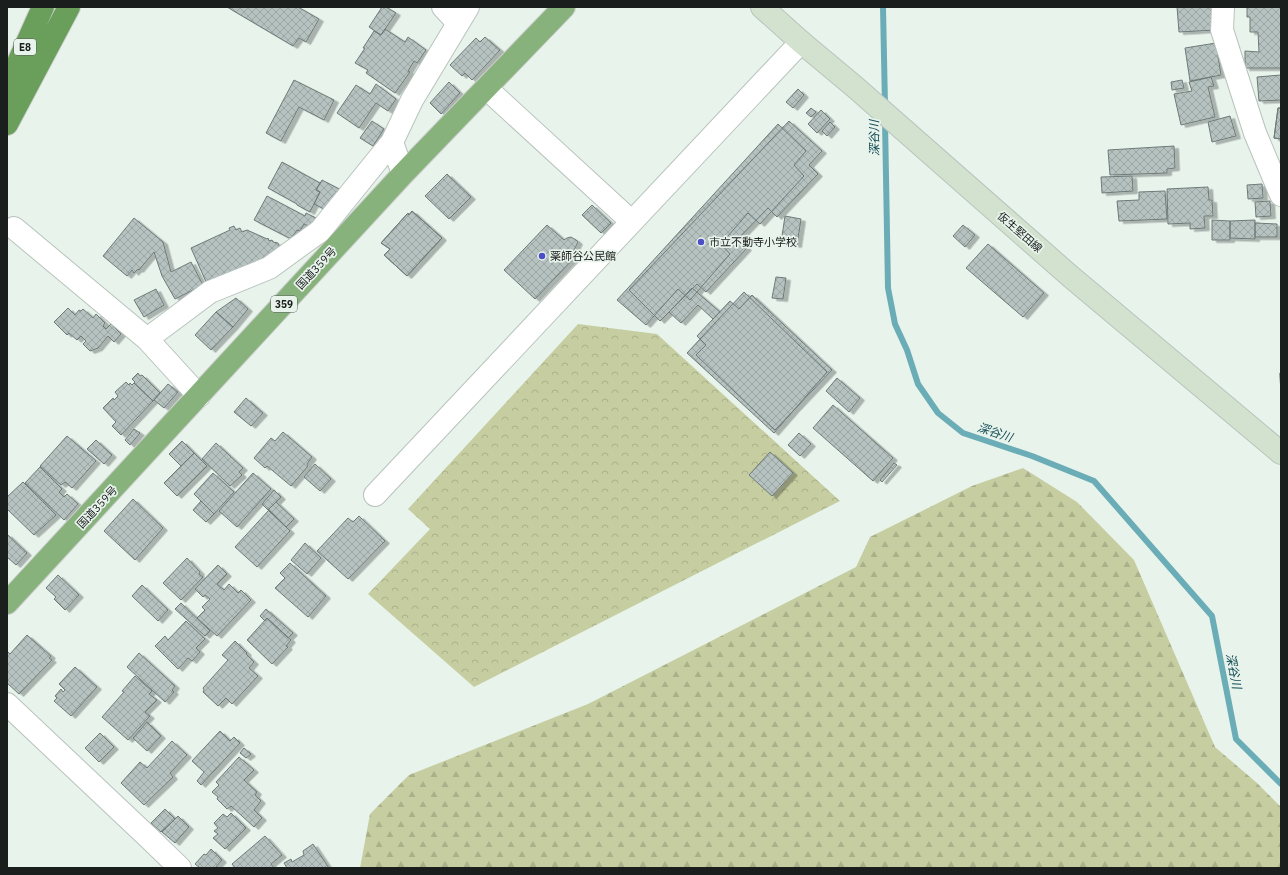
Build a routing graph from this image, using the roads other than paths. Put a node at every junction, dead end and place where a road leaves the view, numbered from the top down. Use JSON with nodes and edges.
{"nodes":[{"id":1,"x":43,"y":7,"type":"edge"},
{"id":2,"x":69,"y":7,"type":"edge"},
{"id":3,"x":443,"y":7,"type":"edge"},
{"id":4,"x":564,"y":7,"type":"edge"},
{"id":5,"x":762,"y":7,"type":"edge"},
{"id":6,"x":1223,"y":7,"type":"edge"},
{"id":7,"x":463,"y":15,"type":"edge"},
{"id":8,"x":801,"y":42,"type":"junction"},
{"id":9,"x":7,"y":87,"type":"edge"},
{"id":10,"x":486,"y":88,"type":"junction"},
{"id":11,"x":7,"y":124,"type":"edge"},
{"id":12,"x":392,"y":142,"type":"junction"},
{"id":13,"x":403,"y":174,"type":"junction"},
{"id":14,"x":1281,"y":195,"type":"edge"},
{"id":15,"x":631,"y":221,"type":"junction"},
{"id":16,"x":14,"y":228,"type":"dead end"},
{"id":17,"x":147,"y":339,"type":"junction"},
{"id":18,"x":199,"y":396,"type":"junction"},
{"id":19,"x":1281,"y":453,"type":"edge"},
{"id":20,"x":375,"y":495,"type":"dead end"},
{"id":21,"x":7,"y":603,"type":"edge"},
{"id":22,"x":7,"y":704,"type":"edge"},
{"id":23,"x":180,"y":868,"type":"edge"}],
"edges":[{"from":1,"to":9,"type":"highway","number":"E8"},
{"from":2,"to":11,"type":"highway"},
{"from":3,"to":7,"type":"street"},
{"from":4,"to":10,"type":"highway","name":"国道359号","number":"359"},
{"from":5,"to":8,"type":"main road","name":"仮生堅田線"},
{"from":6,"to":14,"type":"street"},
{"from":7,"to":12,"type":"street"},
{"from":8,"to":15,"type":"street"},
{"from":8,"to":19,"type":"main road","name":"仮生堅田線"},
{"from":10,"to":13,"type":"highway","name":"国道359号","number":"359"},
{"from":10,"to":15,"type":"street"},
{"from":12,"to":13,"type":"street"},
{"from":12,"to":17,"type":"street"},
{"from":13,"to":18,"type":"highway","name":"国道359号","number":"359"},
{"from":15,"to":20,"type":"street"},
{"from":16,"to":17,"type":"street"},
{"from":17,"to":18,"type":"street"},
{"from":18,"to":21,"type":"highway","name":"国道359号","number":"359"},
{"from":22,"to":23,"type":"street"}]}
